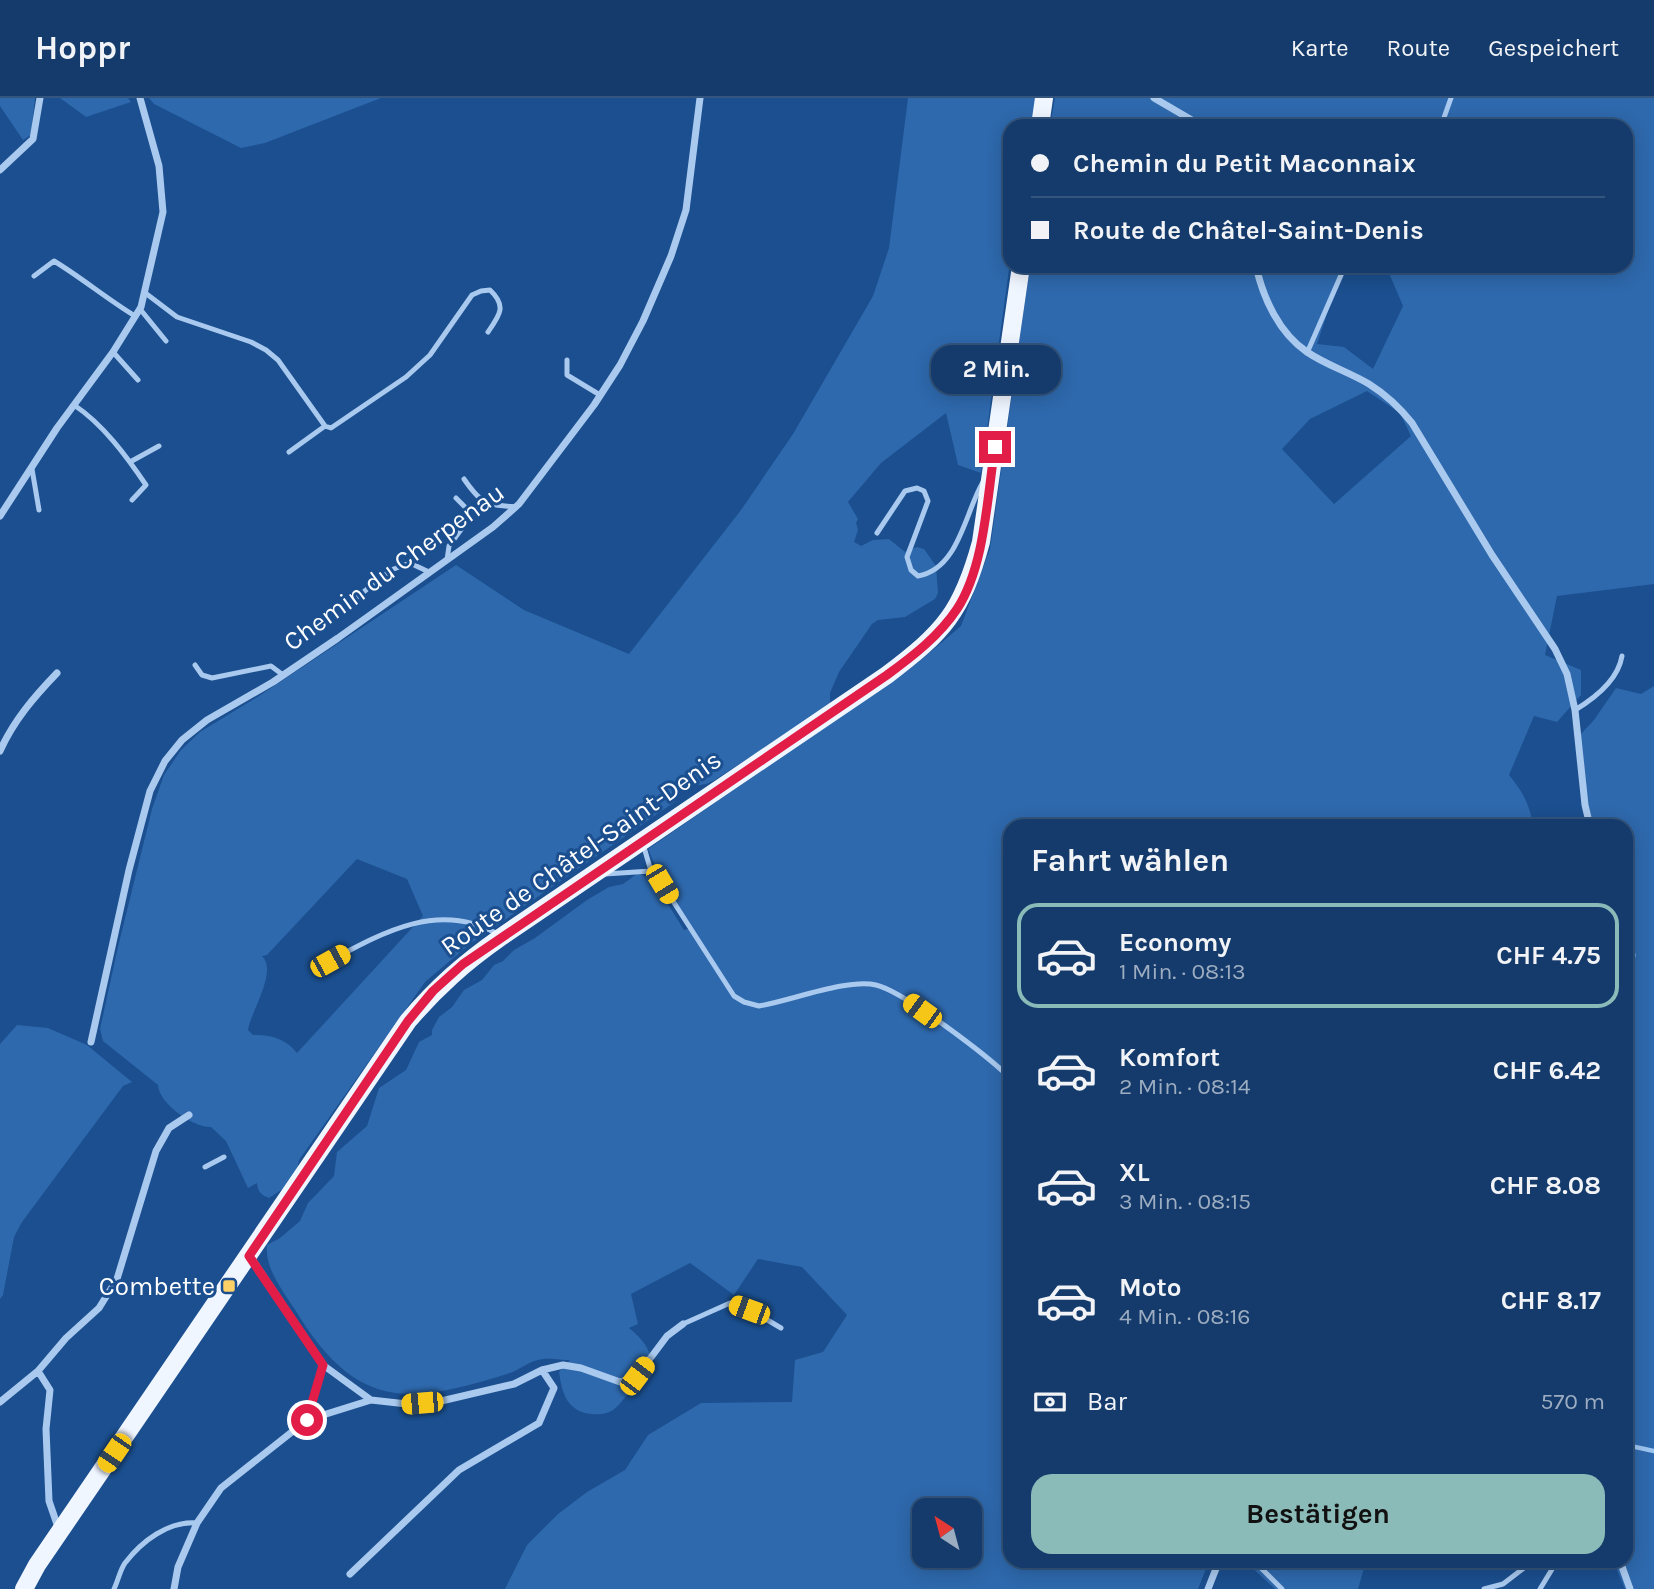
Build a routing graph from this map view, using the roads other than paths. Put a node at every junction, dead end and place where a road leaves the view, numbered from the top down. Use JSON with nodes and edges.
{"nodes":[{"id":1,"x":40,"y":98,"type":"edge"},
{"id":2,"x":140,"y":98,"type":"edge"},
{"id":3,"x":700,"y":98,"type":"edge"},
{"id":4,"x":1045,"y":98,"type":"edge"},
{"id":5,"x":1154,"y":98,"type":"edge"},
{"id":6,"x":1451,"y":98,"type":"edge"},
{"id":7,"x":1042,"y":119,"type":"edge"},
{"id":8,"x":1190,"y":119,"type":"edge"},
{"id":9,"x":1444,"y":119,"type":"edge"},
{"id":10,"x":0,"y":170,"type":"edge"},
{"id":11,"x":1019,"y":273,"type":"edge"},
{"id":12,"x":1258,"y":273,"type":"edge"},
{"id":13,"x":1342,"y":273,"type":"edge"},
{"id":14,"x":34,"y":276,"type":"dead end"},
{"id":15,"x":144,"y":292,"type":"junction"},
{"id":16,"x":107,"y":299,"type":"junction"},
{"id":17,"x":101,"y":306,"type":"dead end"},
{"id":18,"x":140,"y":309,"type":"junction"},
{"id":19,"x":135,"y":316,"type":"junction"},
{"id":20,"x":488,"y":332,"type":"dead end"},
{"id":21,"x":166,"y":341,"type":"dead end"},
{"id":22,"x":113,"y":352,"type":"junction"},
{"id":23,"x":1307,"y":353,"type":"junction"},
{"id":24,"x":567,"y":360,"type":"dead end"},
{"id":25,"x":138,"y":380,"type":"dead end"},
{"id":26,"x":600,"y":395,"type":"junction"},
{"id":27,"x":74,"y":405,"type":"junction"},
{"id":28,"x":326,"y":426,"type":"junction"},
{"id":29,"x":159,"y":446,"type":"dead end"},
{"id":30,"x":289,"y":452,"type":"dead end"},
{"id":31,"x":130,"y":462,"type":"junction"},
{"id":32,"x":32,"y":468,"type":"junction"},
{"id":33,"x":991,"y":471,"type":"junction"},
{"id":34,"x":464,"y":479,"type":"dead end"},
{"id":35,"x":456,"y":498,"type":"dead end"},
{"id":36,"x":132,"y":500,"type":"dead end"},
{"id":37,"x":516,"y":507,"type":"junction"},
{"id":38,"x":39,"y":510,"type":"dead end"},
{"id":39,"x":0,"y":516,"type":"edge"},
{"id":40,"x":877,"y":533,"type":"dead end"},
{"id":41,"x":447,"y":560,"type":"junction"},
{"id":42,"x":429,"y":572,"type":"junction"},
{"id":43,"x":351,"y":602,"type":"dead end"},
{"id":44,"x":1622,"y":656,"type":"dead end"},
{"id":45,"x":195,"y":665,"type":"dead end"},
{"id":46,"x":57,"y":673,"type":"dead end"},
{"id":47,"x":283,"y":675,"type":"junction"},
{"id":48,"x":1575,"y":710,"type":"junction"},
{"id":49,"x":0,"y":751,"type":"edge"},
{"id":50,"x":1588,"y":819,"type":"edge"},
{"id":51,"x":642,"y":841,"type":"junction"},
{"id":52,"x":651,"y":872,"type":"junction"},
{"id":53,"x":592,"y":876,"type":"junction"},
{"id":54,"x":501,"y":937,"type":"junction"},
{"id":55,"x":330,"y":961,"type":"dead end"},
{"id":56,"x":91,"y":1042,"type":"dead end"},
{"id":57,"x":1003,"y":1073,"type":"edge"},
{"id":58,"x":189,"y":1115,"type":"dead end"},
{"id":59,"x":225,"y":1157,"type":"dead end"},
{"id":60,"x":205,"y":1167,"type":"dead end"},
{"id":61,"x":249,"y":1256,"type":"junction"},
{"id":62,"x":683,"y":1324,"type":"joint"},
{"id":63,"x":781,"y":1328,"type":"dead end"},
{"id":64,"x":323,"y":1365,"type":"junction"},
{"id":65,"x":542,"y":1370,"type":"junction"},
{"id":66,"x":38,"y":1371,"type":"junction"},
{"id":67,"x":371,"y":1400,"type":"junction"},
{"id":68,"x":0,"y":1402,"type":"edge"},
{"id":69,"x":307,"y":1420,"type":"junction"},
{"id":70,"x":197,"y":1523,"type":"junction"},
{"id":71,"x":60,"y":1532,"type":"junction"},
{"id":72,"x":1216,"y":1568,"type":"edge"},
{"id":73,"x":1261,"y":1568,"type":"edge"},
{"id":74,"x":1524,"y":1568,"type":"edge"},
{"id":75,"x":1553,"y":1568,"type":"edge"},
{"id":76,"x":1622,"y":1568,"type":"edge"},
{"id":77,"x":350,"y":1574,"type":"dead end"},
{"id":78,"x":24,"y":1589,"type":"edge"},
{"id":79,"x":114,"y":1589,"type":"edge"},
{"id":80,"x":174,"y":1589,"type":"edge"},
{"id":81,"x":1209,"y":1589,"type":"edge"},
{"id":82,"x":1282,"y":1589,"type":"edge"},
{"id":83,"x":1483,"y":1589,"type":"edge"},
{"id":84,"x":1540,"y":1589,"type":"edge"},
{"id":85,"x":1630,"y":1589,"type":"edge"}],
"edges":[{"from":1,"to":10,"type":"street"},
{"from":2,"to":15,"type":"street"},
{"from":3,"to":26,"type":"street","name":"Chemin du Cherpenau"},
{"from":4,"to":7,"type":"main road"},
{"from":5,"to":8,"type":"street"},
{"from":6,"to":9,"type":"lane"},
{"from":11,"to":33,"type":"main road","name":"Route de Châtel-Saint-Denis"},
{"from":12,"to":23,"type":"street"},
{"from":13,"to":23,"type":"lane"},
{"from":14,"to":16,"type":"lane"},
{"from":15,"to":18,"type":"street"},
{"from":15,"to":28,"type":"lane"},
{"from":16,"to":17,"type":"lane"},
{"from":16,"to":19,"type":"lane"},
{"from":18,"to":19,"type":"street"},
{"from":18,"to":21,"type":"lane"},
{"from":19,"to":22,"type":"street"},
{"from":20,"to":28,"type":"lane"},
{"from":22,"to":25,"type":"lane"},
{"from":22,"to":27,"type":"street"},
{"from":23,"to":48,"type":"street"},
{"from":24,"to":26,"type":"lane"},
{"from":26,"to":37,"type":"street","name":"Chemin du Cherpenau"},
{"from":27,"to":31,"type":"lane"},
{"from":27,"to":32,"type":"street"},
{"from":28,"to":30,"type":"lane"},
{"from":29,"to":31,"type":"lane"},
{"from":31,"to":36,"type":"lane"},
{"from":32,"to":38,"type":"lane"},
{"from":32,"to":39,"type":"street"},
{"from":33,"to":40,"type":"lane"},
{"from":33,"to":51,"type":"main road","name":"Route de Châtel-Saint-Denis"},
{"from":34,"to":37,"type":"lane"},
{"from":35,"to":41,"type":"lane"},
{"from":37,"to":41,"type":"street","name":"Chemin du Cherpenau"},
{"from":41,"to":42,"type":"street","name":"Chemin du Cherpenau"},
{"from":42,"to":43,"type":"lane"},
{"from":42,"to":47,"type":"street","name":"Chemin du Cherpenau"},
{"from":44,"to":48,"type":"lane"},
{"from":45,"to":47,"type":"lane"},
{"from":46,"to":49,"type":"street"},
{"from":47,"to":56,"type":"street","name":"Chemin du Cherpenau"},
{"from":48,"to":50,"type":"street"},
{"from":51,"to":52,"type":"lane"},
{"from":51,"to":53,"type":"main road","name":"Route de Châtel-Saint-Denis"},
{"from":52,"to":53,"type":"lane"},
{"from":52,"to":57,"type":"lane"},
{"from":53,"to":54,"type":"main road","name":"Route de Châtel-Saint-Denis"},
{"from":54,"to":55,"type":"lane"},
{"from":54,"to":61,"type":"main road","name":"Route de Châtel-Saint-Denis"},
{"from":58,"to":66,"type":"street"},
{"from":59,"to":60,"type":"lane"},
{"from":61,"to":64,"type":"street"},
{"from":61,"to":71,"type":"main road","name":"Route de Châtel-Saint-Denis"},
{"from":62,"to":63,"type":"lane"},
{"from":62,"to":65,"type":"street"},
{"from":64,"to":67,"type":"street"},
{"from":64,"to":69,"type":"street"},
{"from":65,"to":67,"type":"street"},
{"from":65,"to":77,"type":"street"},
{"from":66,"to":68,"type":"street"},
{"from":66,"to":71,"type":"street"},
{"from":67,"to":69,"type":"street"},
{"from":69,"to":70,"type":"street"},
{"from":70,"to":79,"type":"lane"},
{"from":70,"to":80,"type":"street"},
{"from":71,"to":78,"type":"main road","name":"Route de Châtel-Saint-Denis"},
{"from":72,"to":81,"type":"street"},
{"from":73,"to":82,"type":"lane"},
{"from":74,"to":83,"type":"lane"},
{"from":75,"to":84,"type":"lane"},
{"from":76,"to":85,"type":"street"}]}
